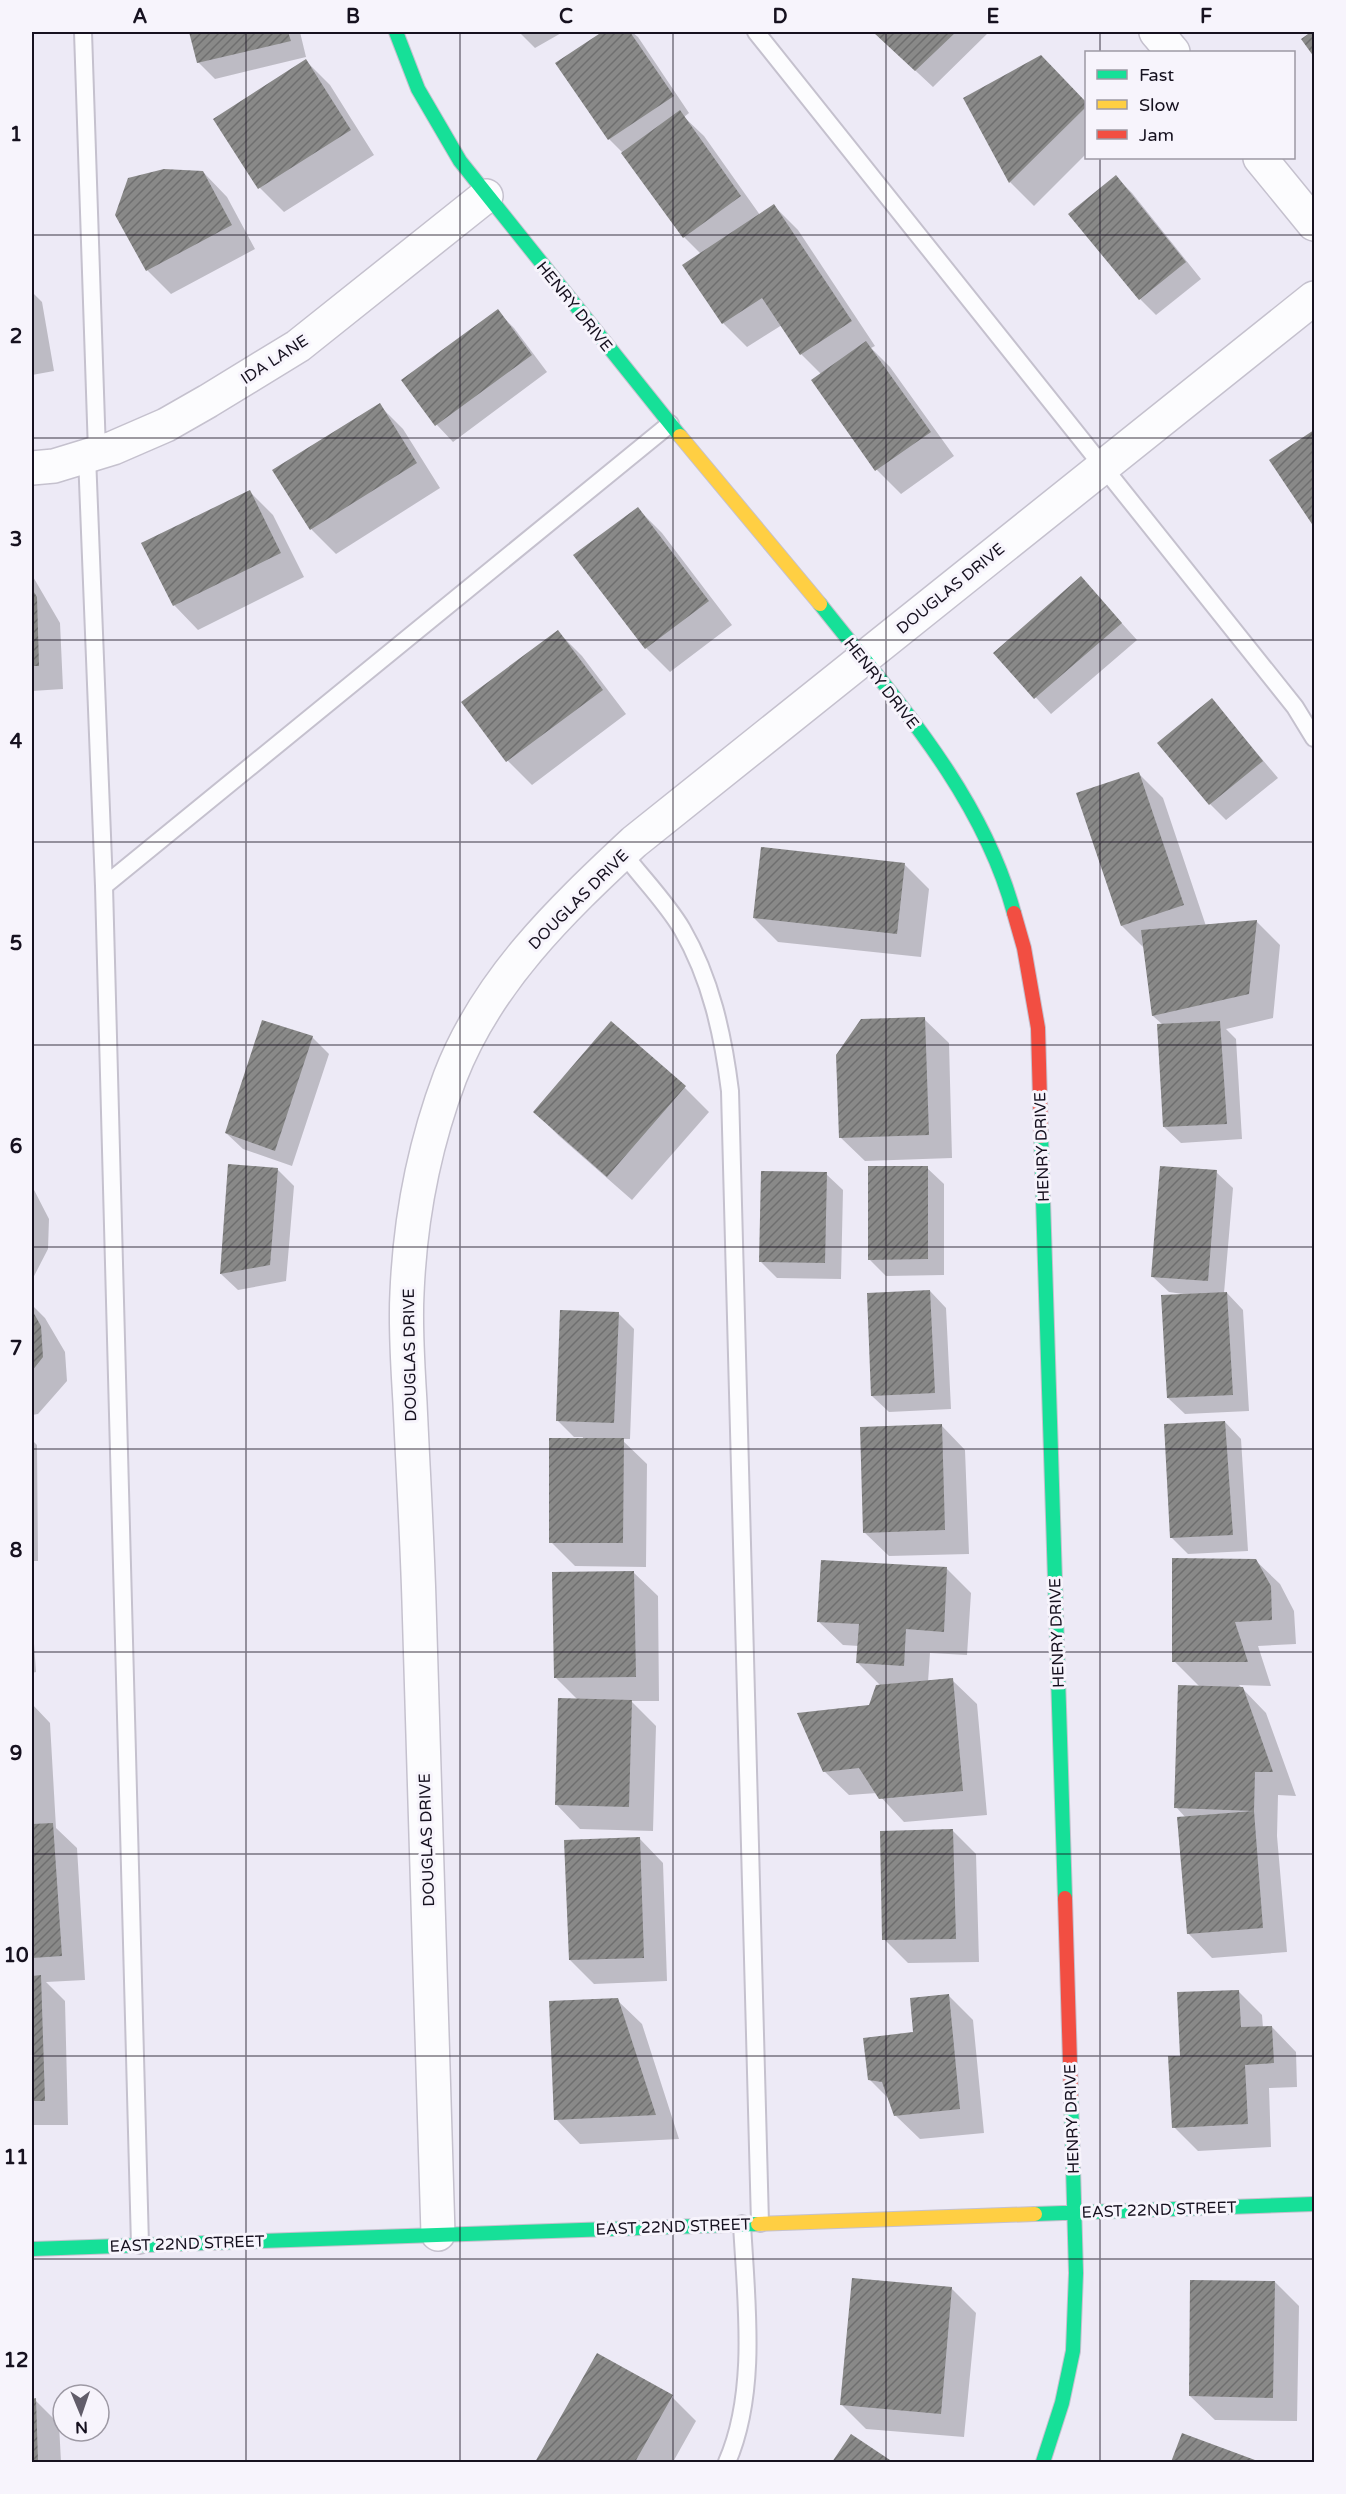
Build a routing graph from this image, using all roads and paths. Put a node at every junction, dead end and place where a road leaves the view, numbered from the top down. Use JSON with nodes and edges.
{"nodes":[{"id":1,"x":83,"y":32,"type":"edge"},
{"id":2,"x":396,"y":32,"type":"edge"},
{"id":3,"x":756,"y":32,"type":"edge"},
{"id":4,"x":1156,"y":32,"type":"edge"},
{"id":5,"x":1172,"y":51,"type":"edge"},
{"id":6,"x":1261,"y":159,"type":"edge"},
{"id":7,"x":486,"y":196,"type":"junction"},
{"id":8,"x":1314,"y":224,"type":"edge"},
{"id":9,"x":1314,"y":298,"type":"edge"},
{"id":10,"x":670,"y":424,"type":"junction"},
{"id":11,"x":92,"y":454,"type":"junction"},
{"id":12,"x":1104,"y":464,"type":"junction"},
{"id":13,"x":32,"y":468,"type":"edge"},
{"id":14,"x":863,"y":659,"type":"junction"},
{"id":15,"x":1314,"y":738,"type":"edge"},
{"id":16,"x":623,"y":853,"type":"junction"},
{"id":17,"x":104,"y":886,"type":"junction"},
{"id":18,"x":1314,"y":2204,"type":"edge"},
{"id":19,"x":1074,"y":2212,"type":"junction"},
{"id":20,"x":742,"y":2223,"type":"junction"},
{"id":21,"x":760,"y":2223,"type":"junction"},
{"id":22,"x":438,"y":2234,"type":"junction"},
{"id":23,"x":140,"y":2245,"type":"junction"},
{"id":24,"x":32,"y":2249,"type":"edge"},
{"id":25,"x":727,"y":2463,"type":"edge"},
{"id":26,"x":1043,"y":2463,"type":"edge"}],
"edges":[{"from":1,"to":11,"type":"lane"},
{"from":2,"to":7,"type":"street","name":"HENRY DRIVE"},
{"from":3,"to":12,"type":"lane"},
{"from":4,"to":5,"type":"street"},
{"from":6,"to":8,"type":"street"},
{"from":7,"to":10,"type":"street","name":"HENRY DRIVE"},
{"from":7,"to":11,"type":"street","name":"IDA LANE"},
{"from":9,"to":12,"type":"street","name":"DOUGLAS DRIVE"},
{"from":10,"to":14,"type":"street","name":"HENRY DRIVE"},
{"from":10,"to":17,"type":"lane"},
{"from":11,"to":13,"type":"street","name":"IDA LANE"},
{"from":11,"to":17,"type":"lane"},
{"from":12,"to":14,"type":"street","name":"DOUGLAS DRIVE"},
{"from":12,"to":15,"type":"lane"},
{"from":14,"to":16,"type":"street","name":"DOUGLAS DRIVE"},
{"from":14,"to":19,"type":"street","name":"HENRY DRIVE"},
{"from":16,"to":21,"type":"lane"},
{"from":16,"to":22,"type":"street","name":"DOUGLAS DRIVE"},
{"from":17,"to":23,"type":"lane"},
{"from":18,"to":19,"type":"street","name":"EAST 22ND STREET"},
{"from":19,"to":21,"type":"street","name":"EAST 22ND STREET"},
{"from":19,"to":26,"type":"street","name":"HENRY DRIVE"},
{"from":20,"to":21,"type":"street","name":"EAST 22ND STREET"},
{"from":20,"to":22,"type":"street","name":"EAST 22ND STREET"},
{"from":20,"to":25,"type":"lane"},
{"from":22,"to":23,"type":"street","name":"EAST 22ND STREET"},
{"from":23,"to":24,"type":"street","name":"EAST 22ND STREET"}]}
